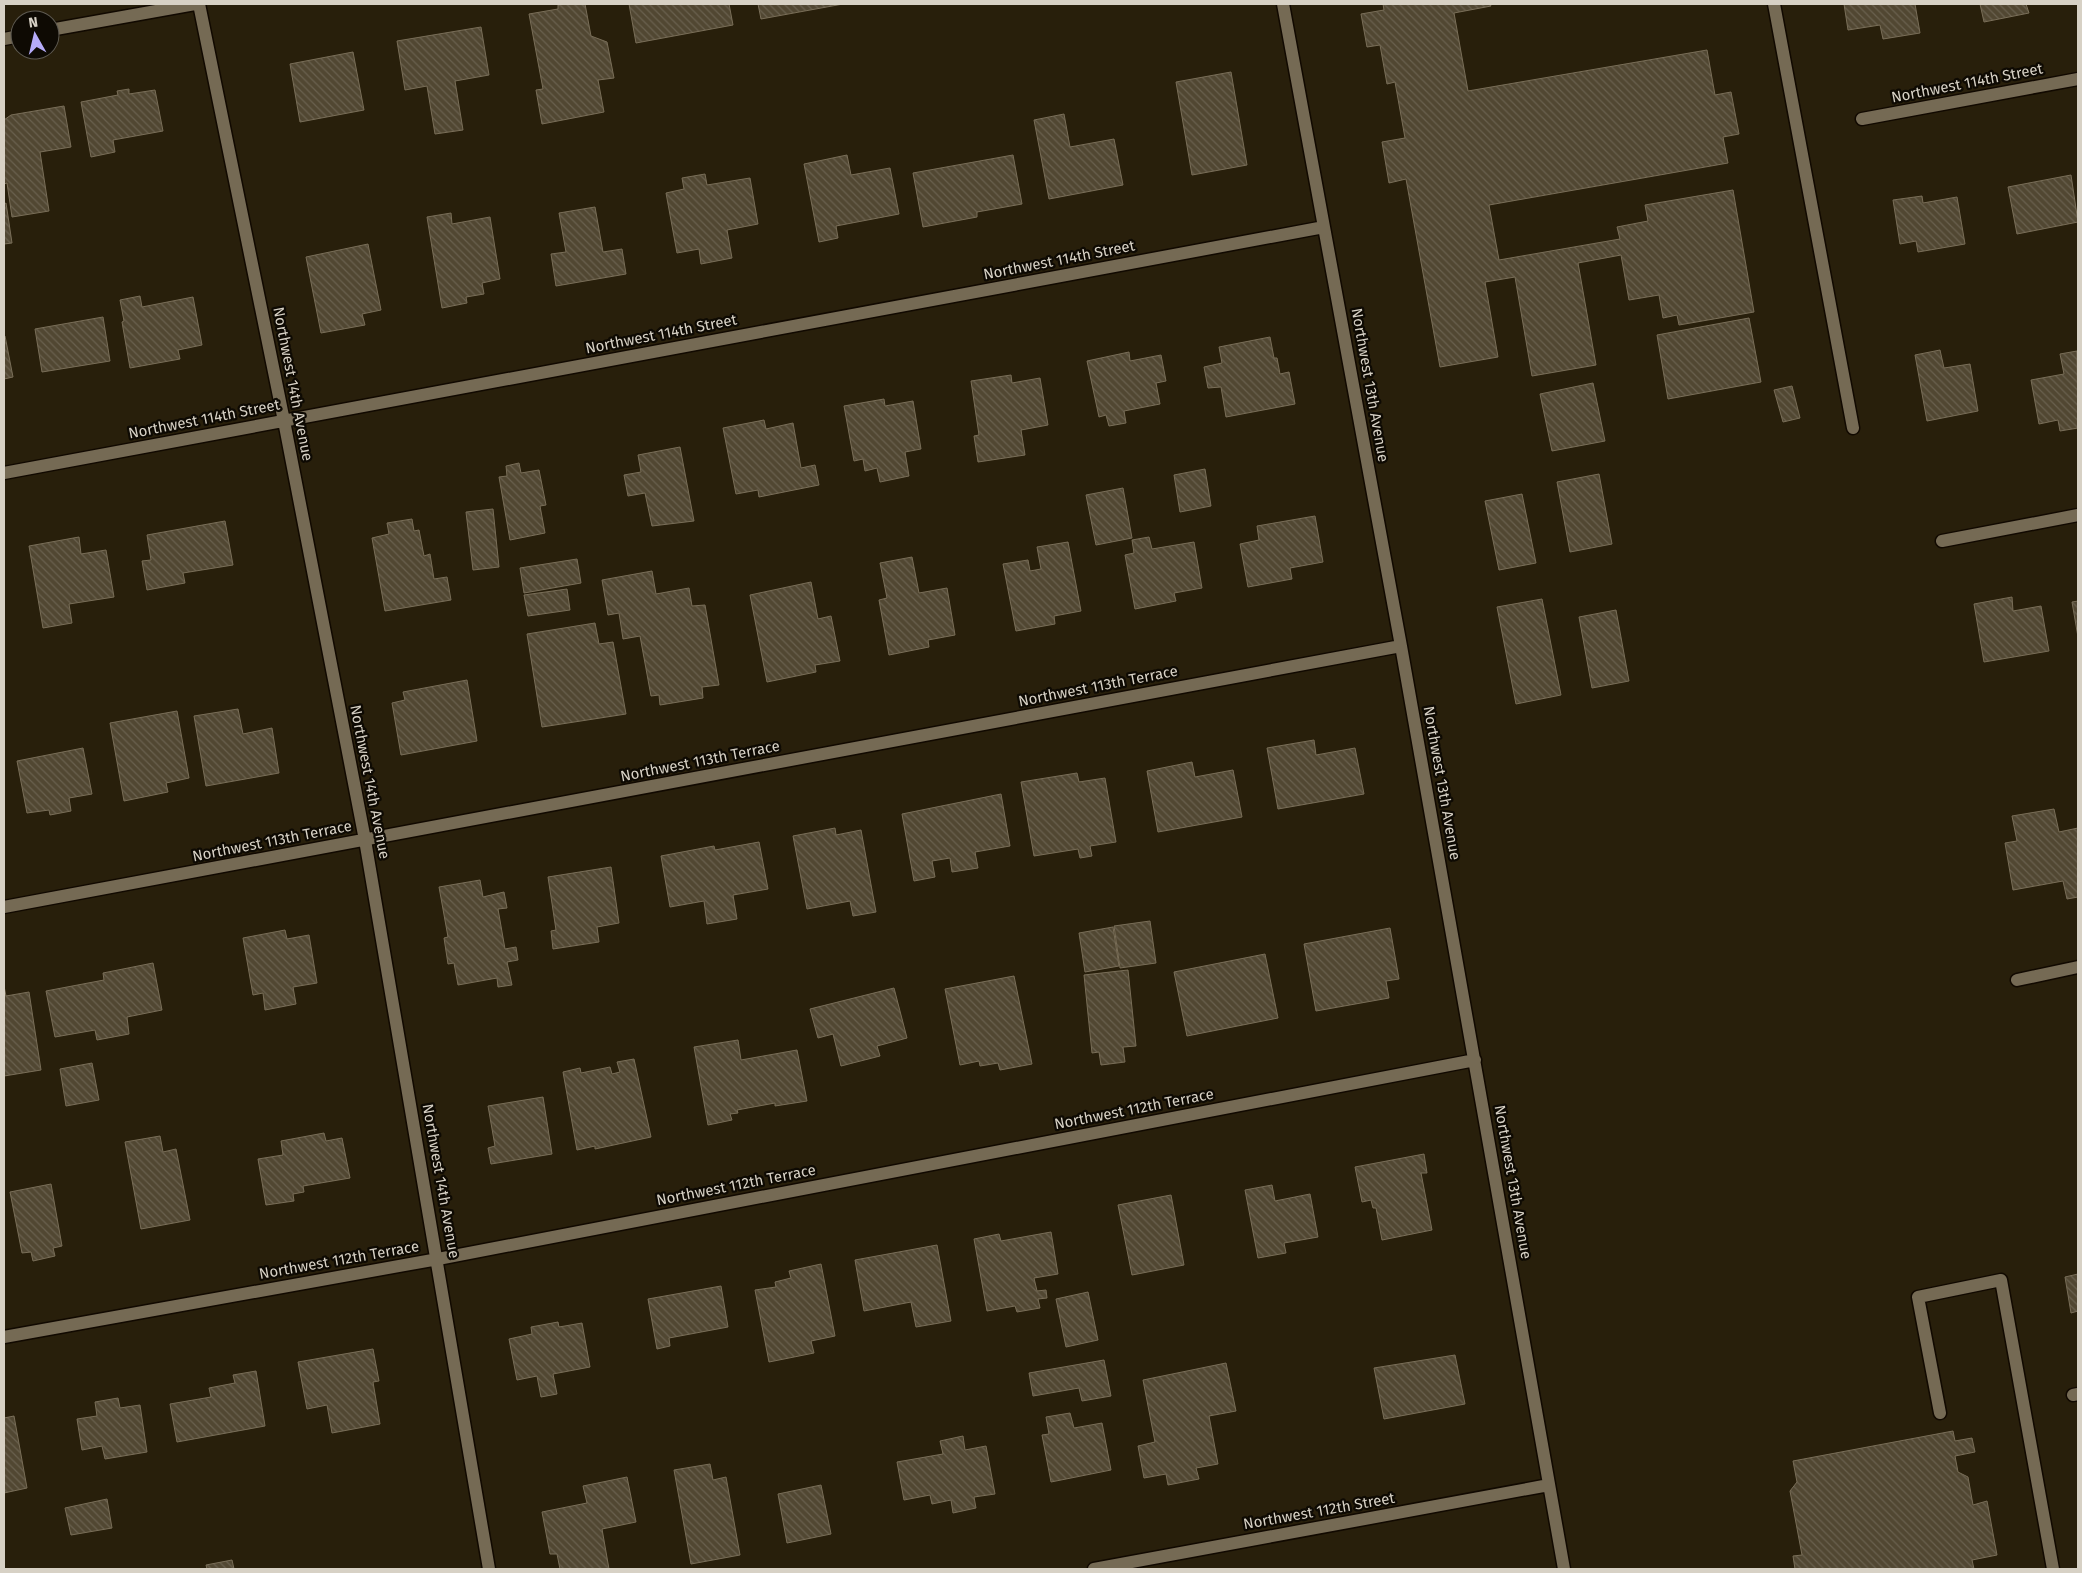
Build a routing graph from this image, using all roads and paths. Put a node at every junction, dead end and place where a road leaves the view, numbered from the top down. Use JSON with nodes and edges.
{"nodes":[{"id":1,"x":194,"y":4,"type":"edge"},
{"id":2,"x":199,"y":4,"type":"edge"},
{"id":3,"x":1283,"y":4,"type":"edge"},
{"id":4,"x":1774,"y":4,"type":"edge"},
{"id":5,"x":60,"y":28,"type":"edge"},
{"id":6,"x":2078,"y":79,"type":"edge"},
{"id":7,"x":1862,"y":119,"type":"dead end"},
{"id":8,"x":1324,"y":227,"type":"junction"},
{"id":9,"x":284,"y":420,"type":"junction"},
{"id":10,"x":1852,"y":428,"type":"dead end"},
{"id":11,"x":4,"y":473,"type":"edge"},
{"id":12,"x":2078,"y":515,"type":"edge"},
{"id":13,"x":1942,"y":541,"type":"dead end"},
{"id":14,"x":1401,"y":646,"type":"junction"},
{"id":15,"x":365,"y":840,"type":"junction"},
{"id":16,"x":4,"y":907,"type":"edge"},
{"id":17,"x":2078,"y":967,"type":"edge"},
{"id":18,"x":2017,"y":980,"type":"dead end"},
{"id":19,"x":1475,"y":1060,"type":"junction"},
{"id":20,"x":438,"y":1259,"type":"junction"},
{"id":21,"x":4,"y":1338,"type":"edge"},
{"id":22,"x":1940,"y":1413,"type":"dead end"},
{"id":23,"x":1549,"y":1485,"type":"junction"},
{"id":24,"x":489,"y":1569,"type":"edge"},
{"id":25,"x":1094,"y":1569,"type":"edge"},
{"id":26,"x":1564,"y":1569,"type":"edge"},
{"id":27,"x":2053,"y":1569,"type":"edge"}],
"edges":[{"from":1,"to":5,"type":"street"},
{"from":2,"to":9,"type":"street","name":"Northwest 14th Avenue"},
{"from":3,"to":8,"type":"street","name":"Northwest 13th Avenue"},
{"from":4,"to":10,"type":"street"},
{"from":6,"to":7,"type":"street","name":"Northwest 114th Street"},
{"from":8,"to":9,"type":"street","name":"Northwest 114th Street"},
{"from":8,"to":14,"type":"street","name":"Northwest 13th Avenue"},
{"from":9,"to":11,"type":"street","name":"Northwest 114th Street"},
{"from":9,"to":15,"type":"street","name":"Northwest 14th Avenue"},
{"from":12,"to":13,"type":"street"},
{"from":14,"to":15,"type":"street","name":"Northwest 113th Terrace"},
{"from":14,"to":19,"type":"street","name":"Northwest 13th Avenue"},
{"from":15,"to":16,"type":"street","name":"Northwest 113th Terrace"},
{"from":15,"to":20,"type":"street","name":"Northwest 14th Avenue"},
{"from":17,"to":18,"type":"street"},
{"from":19,"to":20,"type":"street","name":"Northwest 112th Terrace"},
{"from":19,"to":23,"type":"street","name":"Northwest 13th Avenue"},
{"from":20,"to":21,"type":"street","name":"Northwest 112th Terrace"},
{"from":20,"to":24,"type":"street","name":"Northwest 14th Avenue"},
{"from":22,"to":27,"type":"street"},
{"from":23,"to":25,"type":"street","name":"Northwest 112th Street"},
{"from":23,"to":26,"type":"street","name":"Northwest 13th Avenue"}]}
